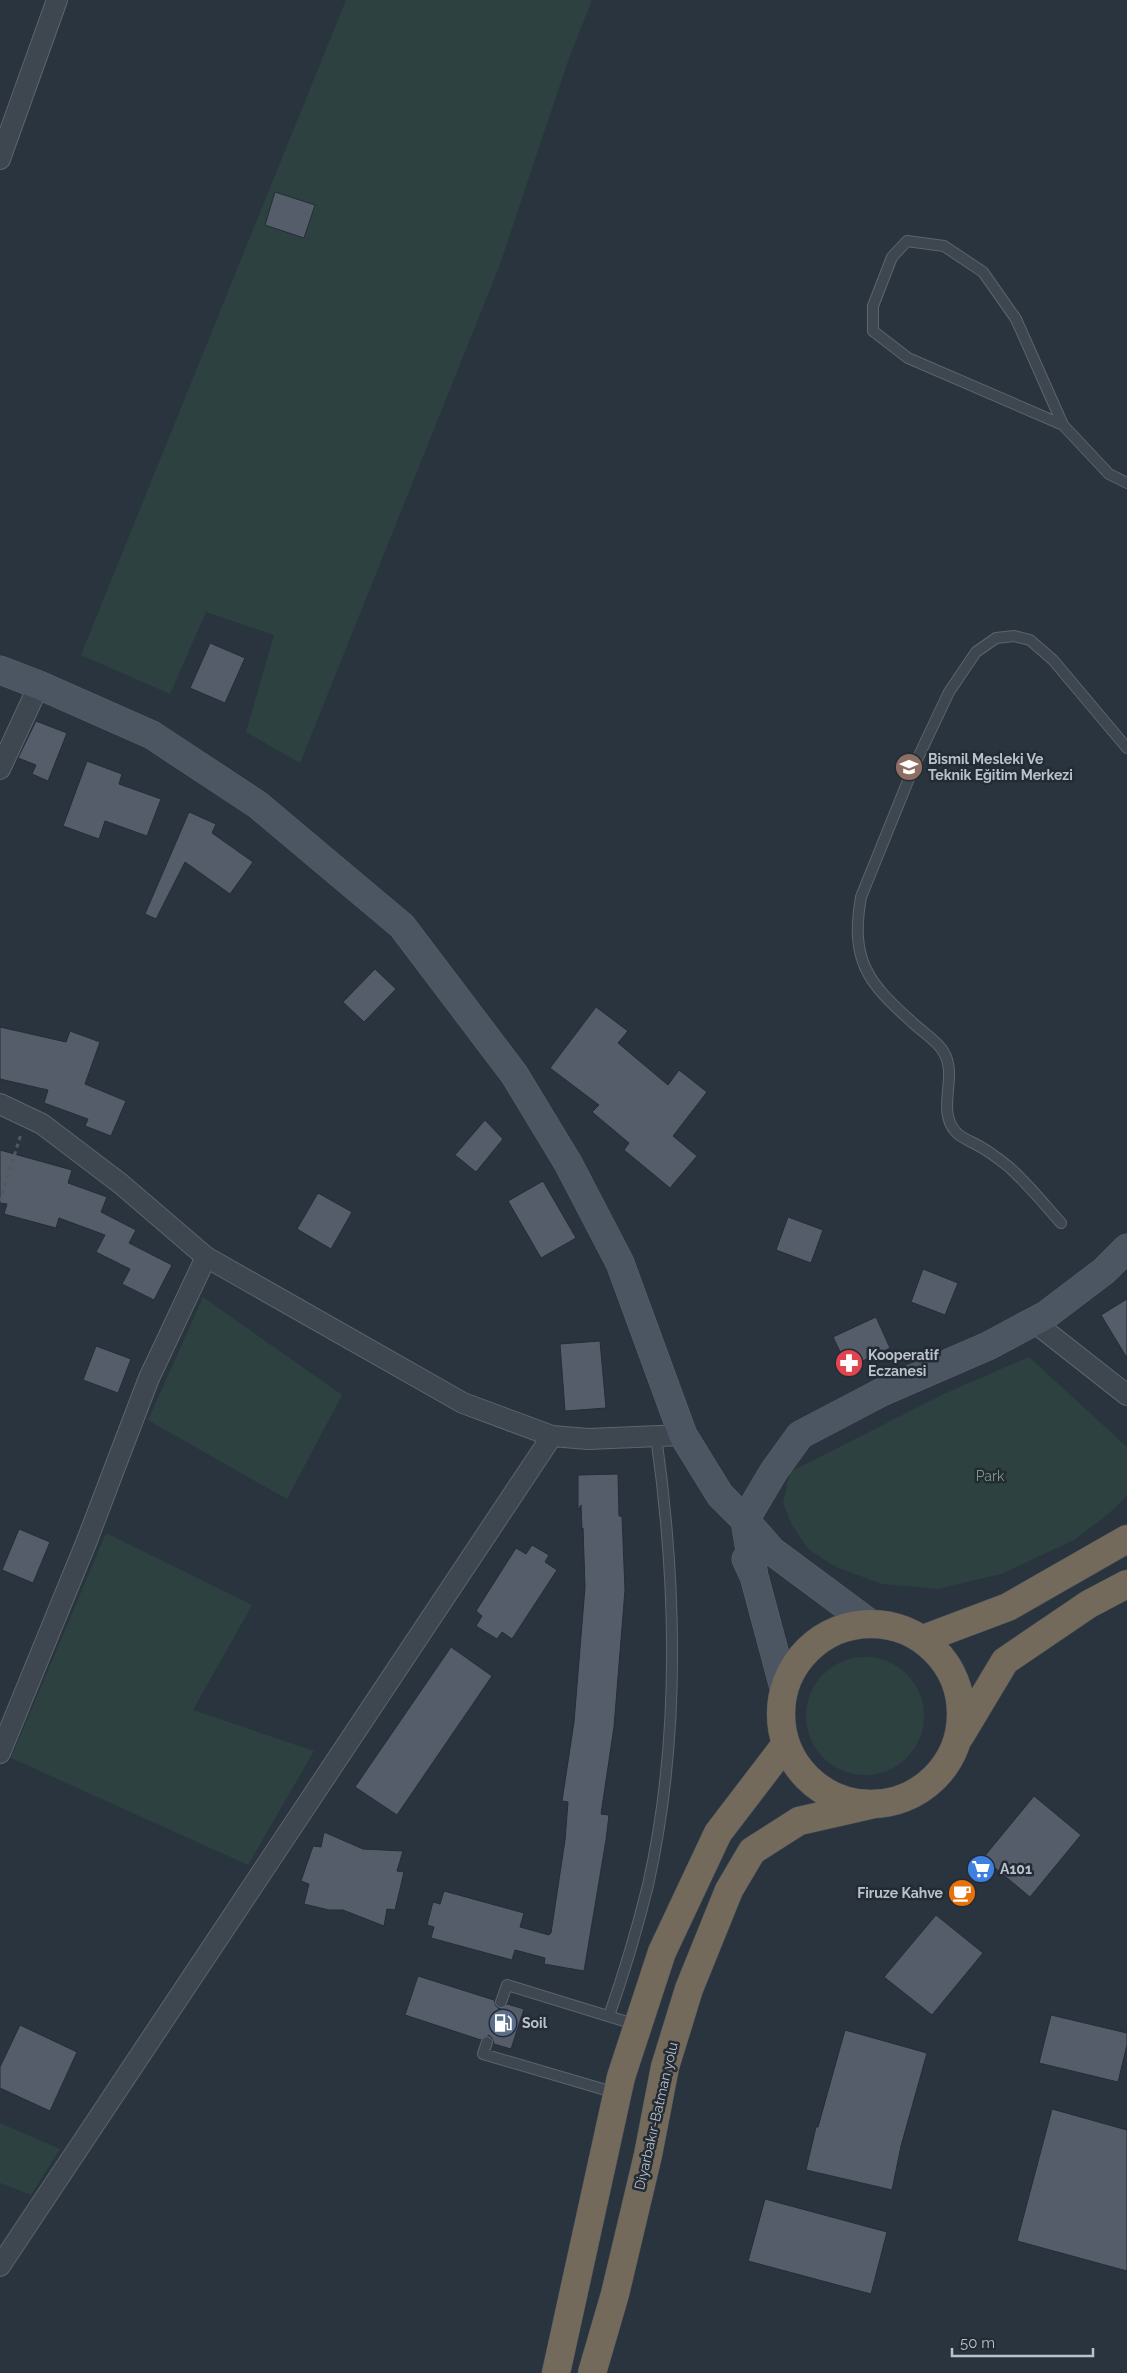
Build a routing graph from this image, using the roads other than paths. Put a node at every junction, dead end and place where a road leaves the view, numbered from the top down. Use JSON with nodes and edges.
{"nodes":[{"id":1,"x":57,"y":0,"type":"edge"},
{"id":2,"x":0,"y":159,"type":"edge"},
{"id":3,"x":1063,"y":424,"type":"junction"},
{"id":4,"x":1127,"y":483,"type":"edge"},
{"id":5,"x":0,"y":670,"type":"edge"},
{"id":6,"x":39,"y":684,"type":"junction"},
{"id":7,"x":1127,"y":748,"type":"edge"},
{"id":8,"x":0,"y":769,"type":"edge"},
{"id":9,"x":0,"y":1104,"type":"edge"},
{"id":10,"x":1061,"y":1223,"type":"dead end"},
{"id":11,"x":1127,"y":1248,"type":"edge"},
{"id":12,"x":206,"y":1257,"type":"junction"},
{"id":13,"x":1034,"y":1322,"type":"junction"},
{"id":14,"x":1127,"y":1395,"type":"edge"},
{"id":15,"x":683,"y":1435,"type":"junction"},
{"id":16,"x":552,"y":1436,"type":"junction"},
{"id":17,"x":656,"y":1436,"type":"junction"},
{"id":18,"x":720,"y":1495,"type":"junction"},
{"id":19,"x":745,"y":1520,"type":"junction"},
{"id":20,"x":1127,"y":1539,"type":"edge"},
{"id":21,"x":754,"y":1576,"type":"junction"},
{"id":22,"x":1127,"y":1584,"type":"edge"},
{"id":23,"x":869,"y":1623,"type":"junction"},
{"id":24,"x":923,"y":1639,"type":"junction"},
{"id":25,"x":784,"y":1688,"type":"junction"},
{"id":26,"x":958,"y":1739,"type":"junction"},
{"id":27,"x":786,"y":1744,"type":"junction"},
{"id":28,"x":0,"y":1752,"type":"edge"},
{"id":29,"x":874,"y":1804,"type":"junction"},
{"id":30,"x":501,"y":2002,"type":"dead end"},
{"id":31,"x":609,"y":2016,"type":"junction"},
{"id":32,"x":638,"y":2025,"type":"junction"},
{"id":33,"x":487,"y":2042,"type":"dead end"},
{"id":34,"x":618,"y":2094,"type":"junction"},
{"id":35,"x":0,"y":2266,"type":"edge"},
{"id":36,"x":556,"y":2373,"type":"edge"},
{"id":37,"x":592,"y":2373,"type":"edge"}],
"edges":[{"from":1,"to":2,"type":"street"},
{"from":3,"to":3,"type":"lane"},
{"from":3,"to":4,"type":"lane"},
{"from":5,"to":6,"type":"main road"},
{"from":6,"to":8,"type":"street"},
{"from":6,"to":15,"type":"main road"},
{"from":7,"to":10,"type":"lane"},
{"from":9,"to":12,"type":"street"},
{"from":11,"to":13,"type":"main road"},
{"from":12,"to":16,"type":"street"},
{"from":12,"to":28,"type":"street"},
{"from":13,"to":14,"type":"street"},
{"from":13,"to":19,"type":"main road"},
{"from":15,"to":17,"type":"street"},
{"from":15,"to":18,"type":"main road"},
{"from":16,"to":17,"type":"street"},
{"from":16,"to":35,"type":"street"},
{"from":17,"to":31,"type":"lane"},
{"from":18,"to":19,"type":"main road"},
{"from":18,"to":21,"type":"main road"},
{"from":19,"to":21,"type":"main road"},
{"from":19,"to":23,"type":"main road"},
{"from":20,"to":24,"type":"highway"},
{"from":21,"to":25,"type":"main road"},
{"from":22,"to":26,"type":"highway"},
{"from":23,"to":24,"type":"highway"},
{"from":23,"to":25,"type":"highway"},
{"from":24,"to":26,"type":"highway"},
{"from":25,"to":27,"type":"highway"},
{"from":26,"to":29,"type":"highway","name":"Diyarbakır-Batman yolu"},
{"from":27,"to":29,"type":"highway"},
{"from":27,"to":32,"type":"highway"},
{"from":29,"to":37,"type":"highway","name":"Diyarbakır-Batman yolu"},
{"from":30,"to":31,"type":"lane"},
{"from":31,"to":32,"type":"lane"},
{"from":32,"to":34,"type":"highway"},
{"from":33,"to":34,"type":"lane"},
{"from":34,"to":36,"type":"highway"}]}
